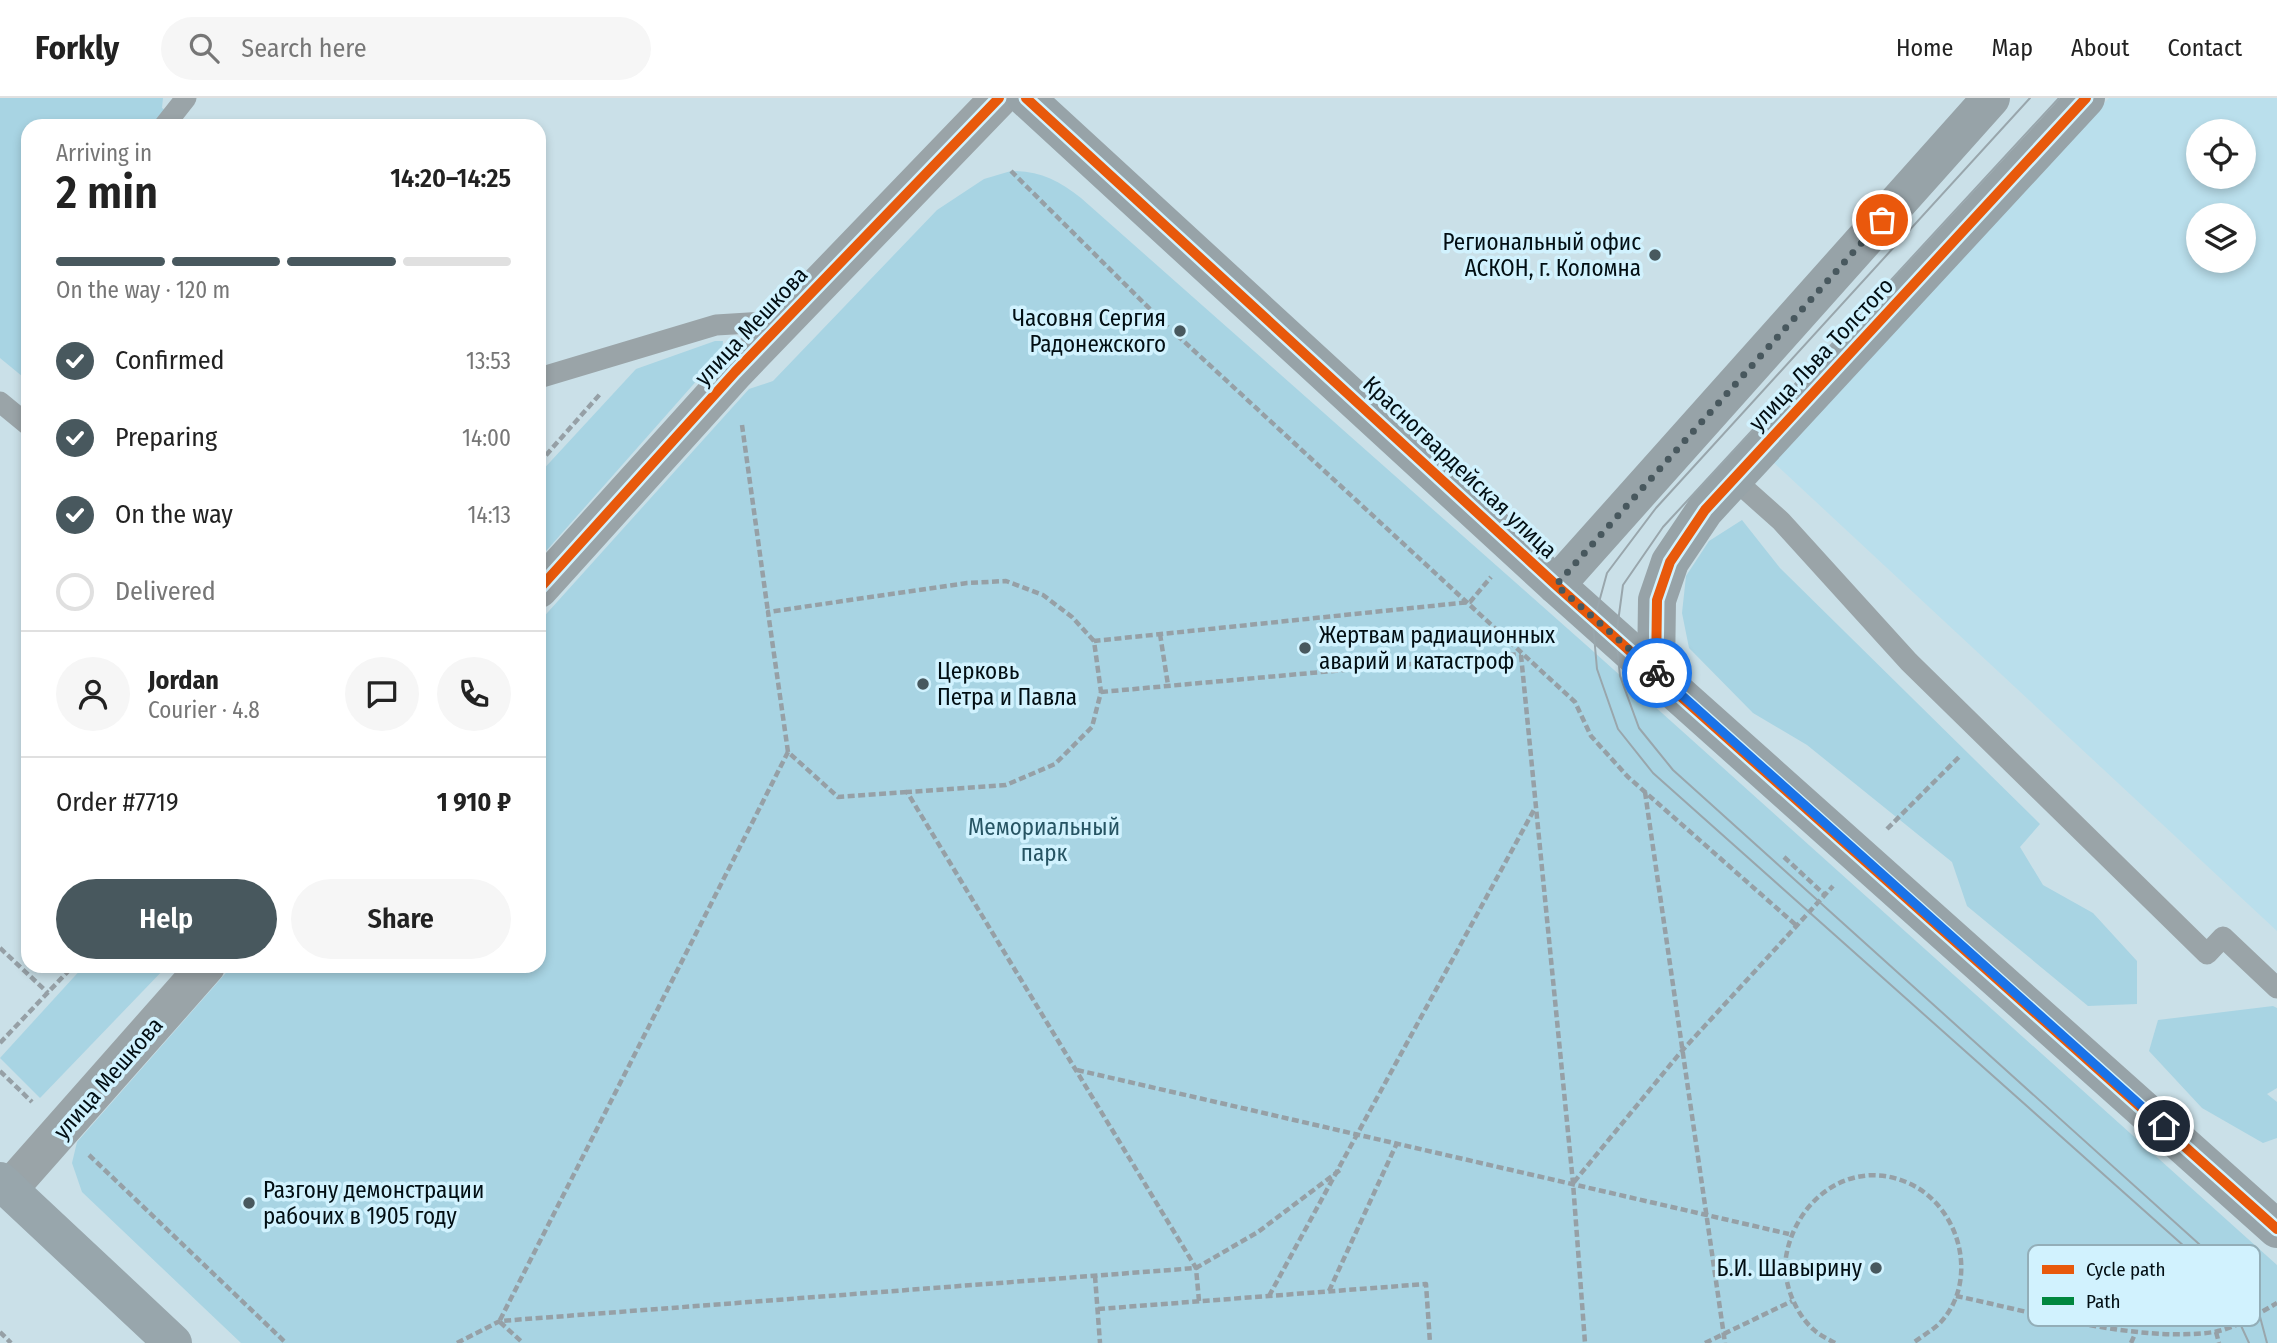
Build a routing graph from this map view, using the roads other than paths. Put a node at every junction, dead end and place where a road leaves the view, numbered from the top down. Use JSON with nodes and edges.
{"nodes":[{"id":1,"x":186,"y":98,"type":"edge"},
{"id":2,"x":999,"y":98,"type":"edge"},
{"id":3,"x":1026,"y":98,"type":"edge"},
{"id":4,"x":1990,"y":98,"type":"edge"},
{"id":5,"x":2086,"y":98,"type":"edge"},
{"id":6,"x":170,"y":119,"type":"edge"},
{"id":7,"x":783,"y":321,"type":"junction"},
{"id":8,"x":546,"y":376,"type":"edge"},
{"id":9,"x":0,"y":402,"type":"edge"},
{"id":10,"x":21,"y":419,"type":"edge"},
{"id":11,"x":1734,"y":479,"type":"junction"},
{"id":12,"x":546,"y":581,"type":"edge"},
{"id":13,"x":1556,"y":585,"type":"junction"},
{"id":14,"x":1656,"y":672,"type":"junction"},
{"id":15,"x":200,"y":973,"type":"edge"},
{"id":16,"x":2277,"y":988,"type":"edge"},
{"id":17,"x":4,"y":1185,"type":"edge"},
{"id":18,"x":2261,"y":1203,"type":"edge"},
{"id":19,"x":2277,"y":1229,"type":"edge"},
{"id":20,"x":173,"y":1343,"type":"edge"}],
"edges":[{"from":1,"to":6,"type":"lane"},
{"from":2,"to":7,"type":"street","name":"улица Мешкова"},
{"from":3,"to":13,"type":"street","name":"Красногвардейская улица"},
{"from":4,"to":13,"type":"street","name":"улица Льва Толстого"},
{"from":5,"to":11,"type":"street","name":"улица Льва Толстого"},
{"from":7,"to":8,"type":"lane"},
{"from":7,"to":12,"type":"street","name":"улица Мешкова"},
{"from":9,"to":10,"type":"lane"},
{"from":11,"to":14,"type":"street","name":"улица Льва Толстого"},
{"from":11,"to":16,"type":"lane"},
{"from":13,"to":14,"type":"street","name":"Красногвардейская улица"},
{"from":14,"to":18,"type":"street","name":"Красногвардейская улица"},
{"from":15,"to":17,"type":"street","name":"улица Мешкова"},
{"from":17,"to":20,"type":"main road"},
{"from":18,"to":19,"type":"street","name":"Красногвардейская улица"}]}
